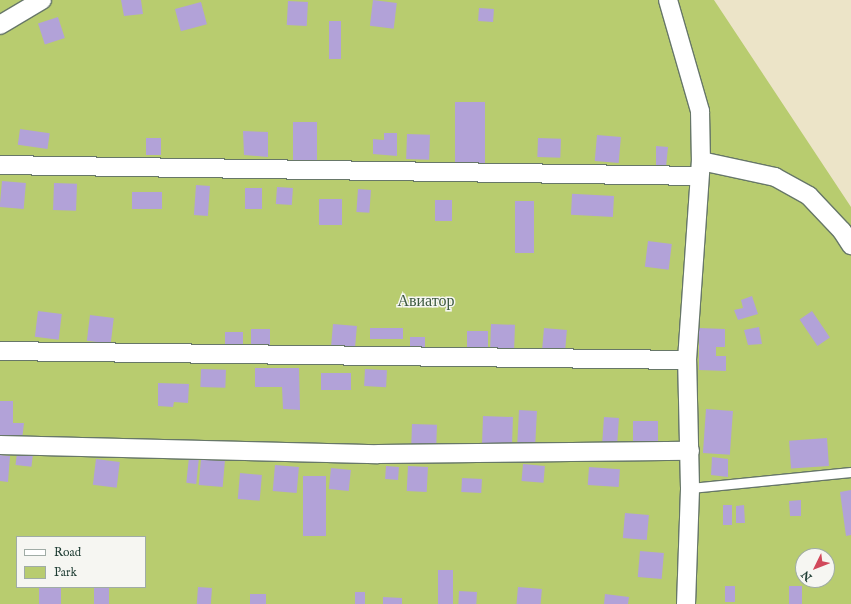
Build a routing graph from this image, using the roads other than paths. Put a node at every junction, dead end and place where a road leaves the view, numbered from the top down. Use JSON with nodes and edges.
{"nodes":[{"id":1,"x":42,"y":0,"type":"edge"},
{"id":2,"x":668,"y":0,"type":"edge"},
{"id":3,"x":0,"y":25,"type":"edge"},
{"id":4,"x":0,"y":165,"type":"edge"},
{"id":5,"x":700,"y":169,"type":"junction"},
{"id":6,"x":851,"y":245,"type":"edge"},
{"id":7,"x":0,"y":351,"type":"edge"},
{"id":8,"x":687,"y":360,"type":"junction"},
{"id":9,"x":0,"y":446,"type":"edge"},
{"id":10,"x":690,"y":451,"type":"junction"},
{"id":11,"x":851,"y":472,"type":"edge"},
{"id":12,"x":690,"y":488,"type":"junction"},
{"id":13,"x":686,"y":604,"type":"edge"}],
"edges":[{"from":1,"to":3,"type":"street"},
{"from":2,"to":5,"type":"street"},
{"from":4,"to":5,"type":"street"},
{"from":5,"to":6,"type":"street"},
{"from":5,"to":8,"type":"street"},
{"from":7,"to":8,"type":"street"},
{"from":8,"to":10,"type":"street"},
{"from":9,"to":10,"type":"street"},
{"from":10,"to":12,"type":"street"},
{"from":11,"to":12,"type":"lane"},
{"from":12,"to":13,"type":"street"}]}
